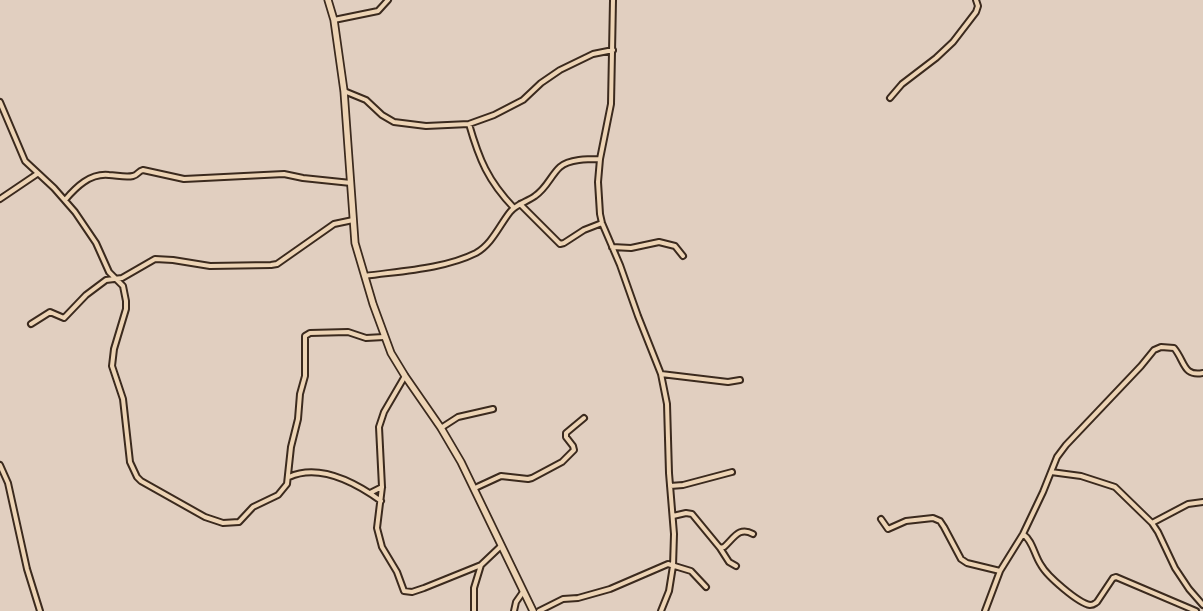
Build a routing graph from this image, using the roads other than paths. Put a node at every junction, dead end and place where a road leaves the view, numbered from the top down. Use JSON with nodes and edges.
{"nodes":[{"id":1,"x":328,"y":0,"type":"edge"},
{"id":2,"x":388,"y":0,"type":"edge"},
{"id":3,"x":613,"y":0,"type":"edge"},
{"id":4,"x":976,"y":0,"type":"edge"},
{"id":5,"x":334,"y":20,"type":"junction"},
{"id":6,"x":613,"y":50,"type":"junction"},
{"id":7,"x":344,"y":91,"type":"junction"},
{"id":8,"x":890,"y":98,"type":"dead end"},
{"id":9,"x":0,"y":102,"type":"edge"},
{"id":10,"x":469,"y":124,"type":"junction"},
{"id":11,"x":600,"y":159,"type":"junction"},
{"id":12,"x":37,"y":174,"type":"junction"},
{"id":13,"x":351,"y":183,"type":"junction"},
{"id":14,"x":0,"y":199,"type":"edge"},
{"id":15,"x":65,"y":200,"type":"junction"},
{"id":16,"x":520,"y":204,"type":"junction"},
{"id":17,"x":514,"y":208,"type":"junction"},
{"id":18,"x":353,"y":220,"type":"junction"},
{"id":19,"x":602,"y":223,"type":"junction"},
{"id":20,"x":612,"y":247,"type":"junction"},
{"id":21,"x":683,"y":256,"type":"dead end"},
{"id":22,"x":364,"y":276,"type":"junction"},
{"id":23,"x":117,"y":278,"type":"junction"},
{"id":24,"x":31,"y":324,"type":"dead end"},
{"id":25,"x":384,"y":337,"type":"junction"},
{"id":26,"x":1203,"y":373,"type":"edge"},
{"id":27,"x":661,"y":374,"type":"junction"},
{"id":28,"x":405,"y":376,"type":"junction"},
{"id":29,"x":740,"y":380,"type":"dead end"},
{"id":30,"x":493,"y":409,"type":"dead end"},
{"id":31,"x":584,"y":418,"type":"dead end"},
{"id":32,"x":441,"y":428,"type":"junction"},
{"id":33,"x":0,"y":466,"type":"edge"},
{"id":34,"x":289,"y":467,"type":"junction"},
{"id":35,"x":732,"y":472,"type":"dead end"},
{"id":36,"x":1051,"y":472,"type":"junction"},
{"id":37,"x":296,"y":473,"type":"junction"},
{"id":38,"x":289,"y":477,"type":"junction"},
{"id":39,"x":670,"y":486,"type":"junction"},
{"id":40,"x":382,"y":487,"type":"junction"},
{"id":41,"x":475,"y":488,"type":"junction"},
{"id":42,"x":370,"y":493,"type":"junction"},
{"id":43,"x":381,"y":502,"type":"junction"},
{"id":44,"x":1203,"y":502,"type":"edge"},
{"id":45,"x":673,"y":516,"type":"junction"},
{"id":46,"x":881,"y":519,"type":"dead end"},
{"id":47,"x":1152,"y":523,"type":"junction"},
{"id":48,"x":753,"y":534,"type":"dead end"},
{"id":49,"x":1023,"y":534,"type":"junction"},
{"id":50,"x":501,"y":546,"type":"junction"},
{"id":51,"x":720,"y":548,"type":"junction"},
{"id":52,"x":480,"y":565,"type":"junction"},
{"id":53,"x":673,"y":566,"type":"junction"},
{"id":54,"x":736,"y":566,"type":"dead end"},
{"id":55,"x":1000,"y":571,"type":"junction"},
{"id":56,"x":706,"y":587,"type":"dead end"},
{"id":57,"x":523,"y":592,"type":"junction"},
{"id":58,"x":1203,"y":606,"type":"edge"},
{"id":59,"x":40,"y":611,"type":"edge"},
{"id":60,"x":474,"y":611,"type":"edge"},
{"id":61,"x":514,"y":611,"type":"edge"},
{"id":62,"x":533,"y":611,"type":"edge"},
{"id":63,"x":539,"y":611,"type":"edge"},
{"id":64,"x":661,"y":611,"type":"edge"},
{"id":65,"x":985,"y":611,"type":"edge"},
{"id":66,"x":1196,"y":611,"type":"edge"}],
"edges":[{"from":1,"to":5,"type":"street"},
{"from":2,"to":5,"type":"street"},
{"from":3,"to":6,"type":"street"},
{"from":4,"to":8,"type":"street"},
{"from":5,"to":7,"type":"street"},
{"from":6,"to":10,"type":"street"},
{"from":6,"to":11,"type":"street"},
{"from":7,"to":10,"type":"street"},
{"from":7,"to":13,"type":"street"},
{"from":9,"to":12,"type":"street"},
{"from":10,"to":17,"type":"street"},
{"from":11,"to":16,"type":"street"},
{"from":11,"to":19,"type":"street"},
{"from":12,"to":14,"type":"street"},
{"from":12,"to":15,"type":"street"},
{"from":13,"to":15,"type":"street"},
{"from":13,"to":18,"type":"street"},
{"from":15,"to":23,"type":"street"},
{"from":16,"to":17,"type":"street"},
{"from":16,"to":19,"type":"street"},
{"from":17,"to":22,"type":"street"},
{"from":18,"to":22,"type":"street"},
{"from":18,"to":23,"type":"street"},
{"from":19,"to":20,"type":"street"},
{"from":20,"to":21,"type":"street"},
{"from":20,"to":27,"type":"street"},
{"from":22,"to":25,"type":"street"},
{"from":23,"to":24,"type":"street"},
{"from":23,"to":38,"type":"street"},
{"from":25,"to":28,"type":"street"},
{"from":25,"to":34,"type":"street"},
{"from":26,"to":36,"type":"street"},
{"from":27,"to":29,"type":"street"},
{"from":27,"to":39,"type":"street"},
{"from":28,"to":32,"type":"street"},
{"from":28,"to":40,"type":"street"},
{"from":30,"to":32,"type":"street"},
{"from":31,"to":41,"type":"street"},
{"from":32,"to":41,"type":"street"},
{"from":33,"to":59,"type":"street"},
{"from":34,"to":37,"type":"street"},
{"from":34,"to":38,"type":"street"},
{"from":35,"to":39,"type":"street"},
{"from":36,"to":47,"type":"street"},
{"from":36,"to":49,"type":"street"},
{"from":37,"to":38,"type":"street"},
{"from":37,"to":42,"type":"street"},
{"from":39,"to":45,"type":"street"},
{"from":40,"to":42,"type":"street"},
{"from":40,"to":43,"type":"street"},
{"from":41,"to":50,"type":"street"},
{"from":42,"to":43,"type":"street"},
{"from":43,"to":52,"type":"street"},
{"from":44,"to":47,"type":"street"},
{"from":45,"to":51,"type":"street"},
{"from":45,"to":53,"type":"street"},
{"from":46,"to":55,"type":"street"},
{"from":47,"to":58,"type":"street"},
{"from":48,"to":51,"type":"street"},
{"from":49,"to":55,"type":"street"},
{"from":49,"to":66,"type":"street"},
{"from":50,"to":52,"type":"street"},
{"from":50,"to":57,"type":"street"},
{"from":51,"to":54,"type":"street"},
{"from":52,"to":60,"type":"street"},
{"from":53,"to":56,"type":"street"},
{"from":53,"to":63,"type":"street"},
{"from":53,"to":64,"type":"street"},
{"from":55,"to":65,"type":"street"},
{"from":57,"to":61,"type":"street"},
{"from":57,"to":62,"type":"street"}]}
